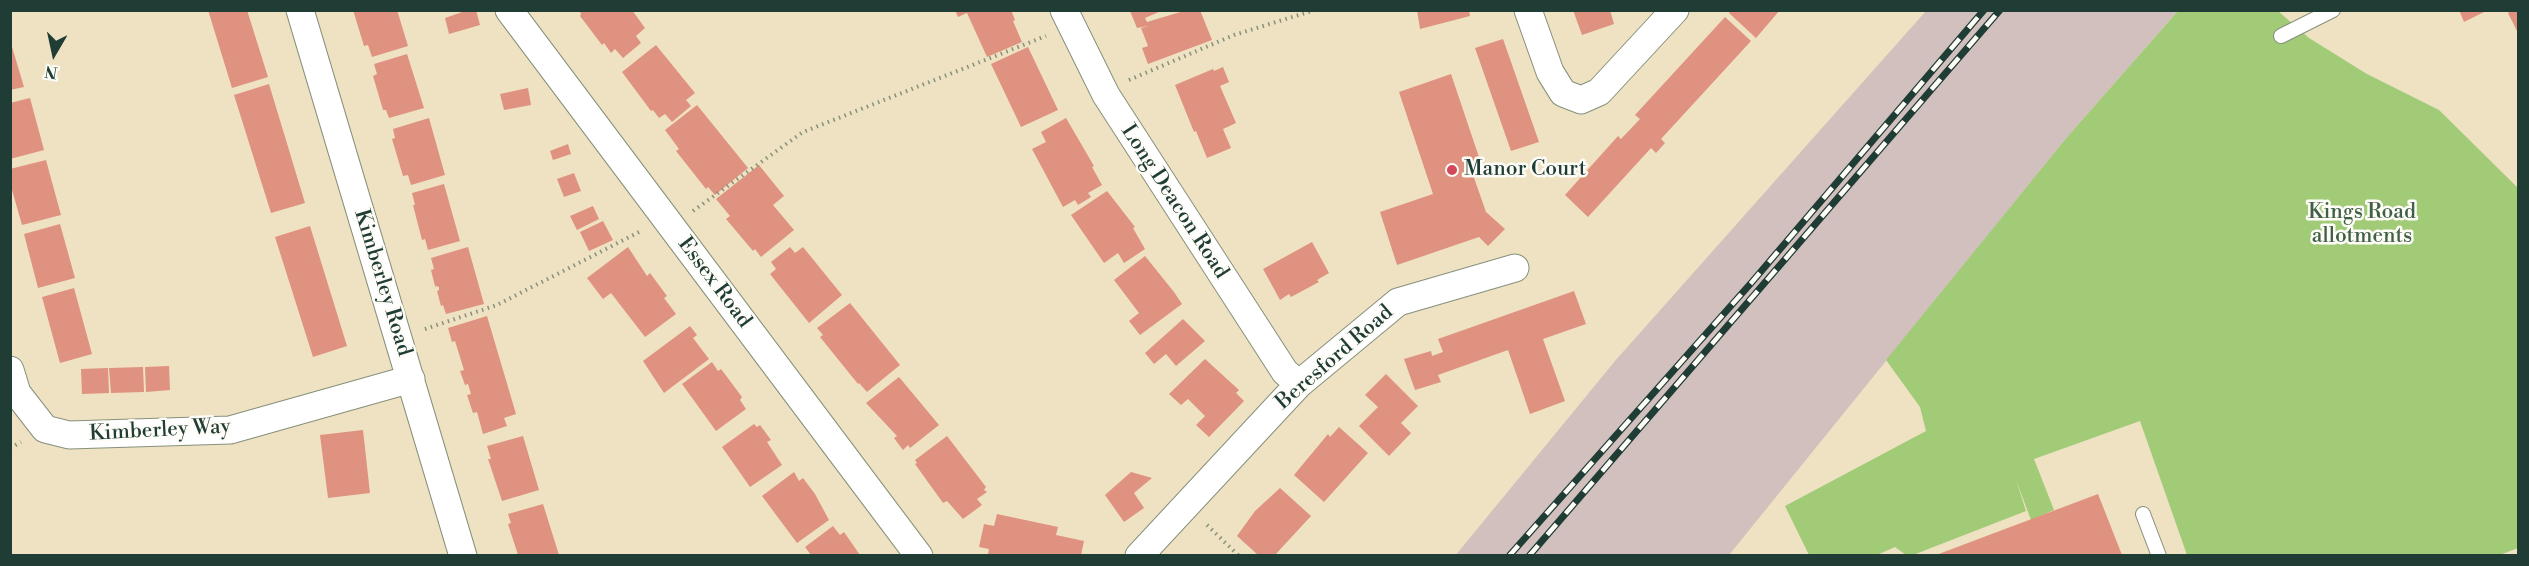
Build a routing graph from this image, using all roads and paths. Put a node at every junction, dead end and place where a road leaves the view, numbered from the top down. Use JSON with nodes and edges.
{"nodes":[{"id":1,"x":300,"y":10,"type":"edge"},
{"id":2,"x":509,"y":10,"type":"edge"},
{"id":3,"x":1315,"y":10,"type":"edge"},
{"id":4,"x":1528,"y":10,"type":"edge"},
{"id":5,"x":1675,"y":10,"type":"edge"},
{"id":6,"x":2333,"y":10,"type":"edge"},
{"id":7,"x":1067,"y":18,"type":"edge"},
{"id":8,"x":2281,"y":36,"type":"dead end"},
{"id":9,"x":1106,"y":95,"type":"junction"},
{"id":10,"x":665,"y":219,"type":"junction"},
{"id":11,"x":1515,"y":268,"type":"dead end"},
{"id":12,"x":398,"y":338,"type":"junction"},
{"id":13,"x":10,"y":370,"type":"edge"},
{"id":14,"x":411,"y":380,"type":"junction"},
{"id":15,"x":1299,"y":384,"type":"junction"},
{"id":16,"x":2143,"y":513,"type":"dead end"},
{"id":17,"x":1208,"y":525,"type":"dead end"},
{"id":18,"x":463,"y":555,"type":"edge"},
{"id":19,"x":919,"y":555,"type":"edge"},
{"id":20,"x":1139,"y":555,"type":"edge"},
{"id":21,"x":1239,"y":555,"type":"edge"},
{"id":22,"x":2159,"y":555,"type":"edge"}],
"edges":[{"from":1,"to":12,"type":"street","name":"Kimberley Road"},
{"from":2,"to":10,"type":"street","name":"Essex Road"},
{"from":3,"to":9,"type":"path"},
{"from":4,"to":5,"type":"street"},
{"from":6,"to":8,"type":"lane"},
{"from":7,"to":9,"type":"street","name":"Long Deacon Road"},
{"from":7,"to":10,"type":"path"},
{"from":9,"to":15,"type":"street","name":"Long Deacon Road"},
{"from":10,"to":12,"type":"path"},
{"from":10,"to":19,"type":"street","name":"Essex Road"},
{"from":11,"to":15,"type":"street","name":"Beresford Road"},
{"from":12,"to":14,"type":"street","name":"Kimberley Road"},
{"from":13,"to":14,"type":"street","name":"Kimberley Way"},
{"from":14,"to":18,"type":"street","name":"Kimberley Road"},
{"from":15,"to":20,"type":"street","name":"Beresford Road"},
{"from":16,"to":22,"type":"lane"},
{"from":17,"to":21,"type":"path"}]}
